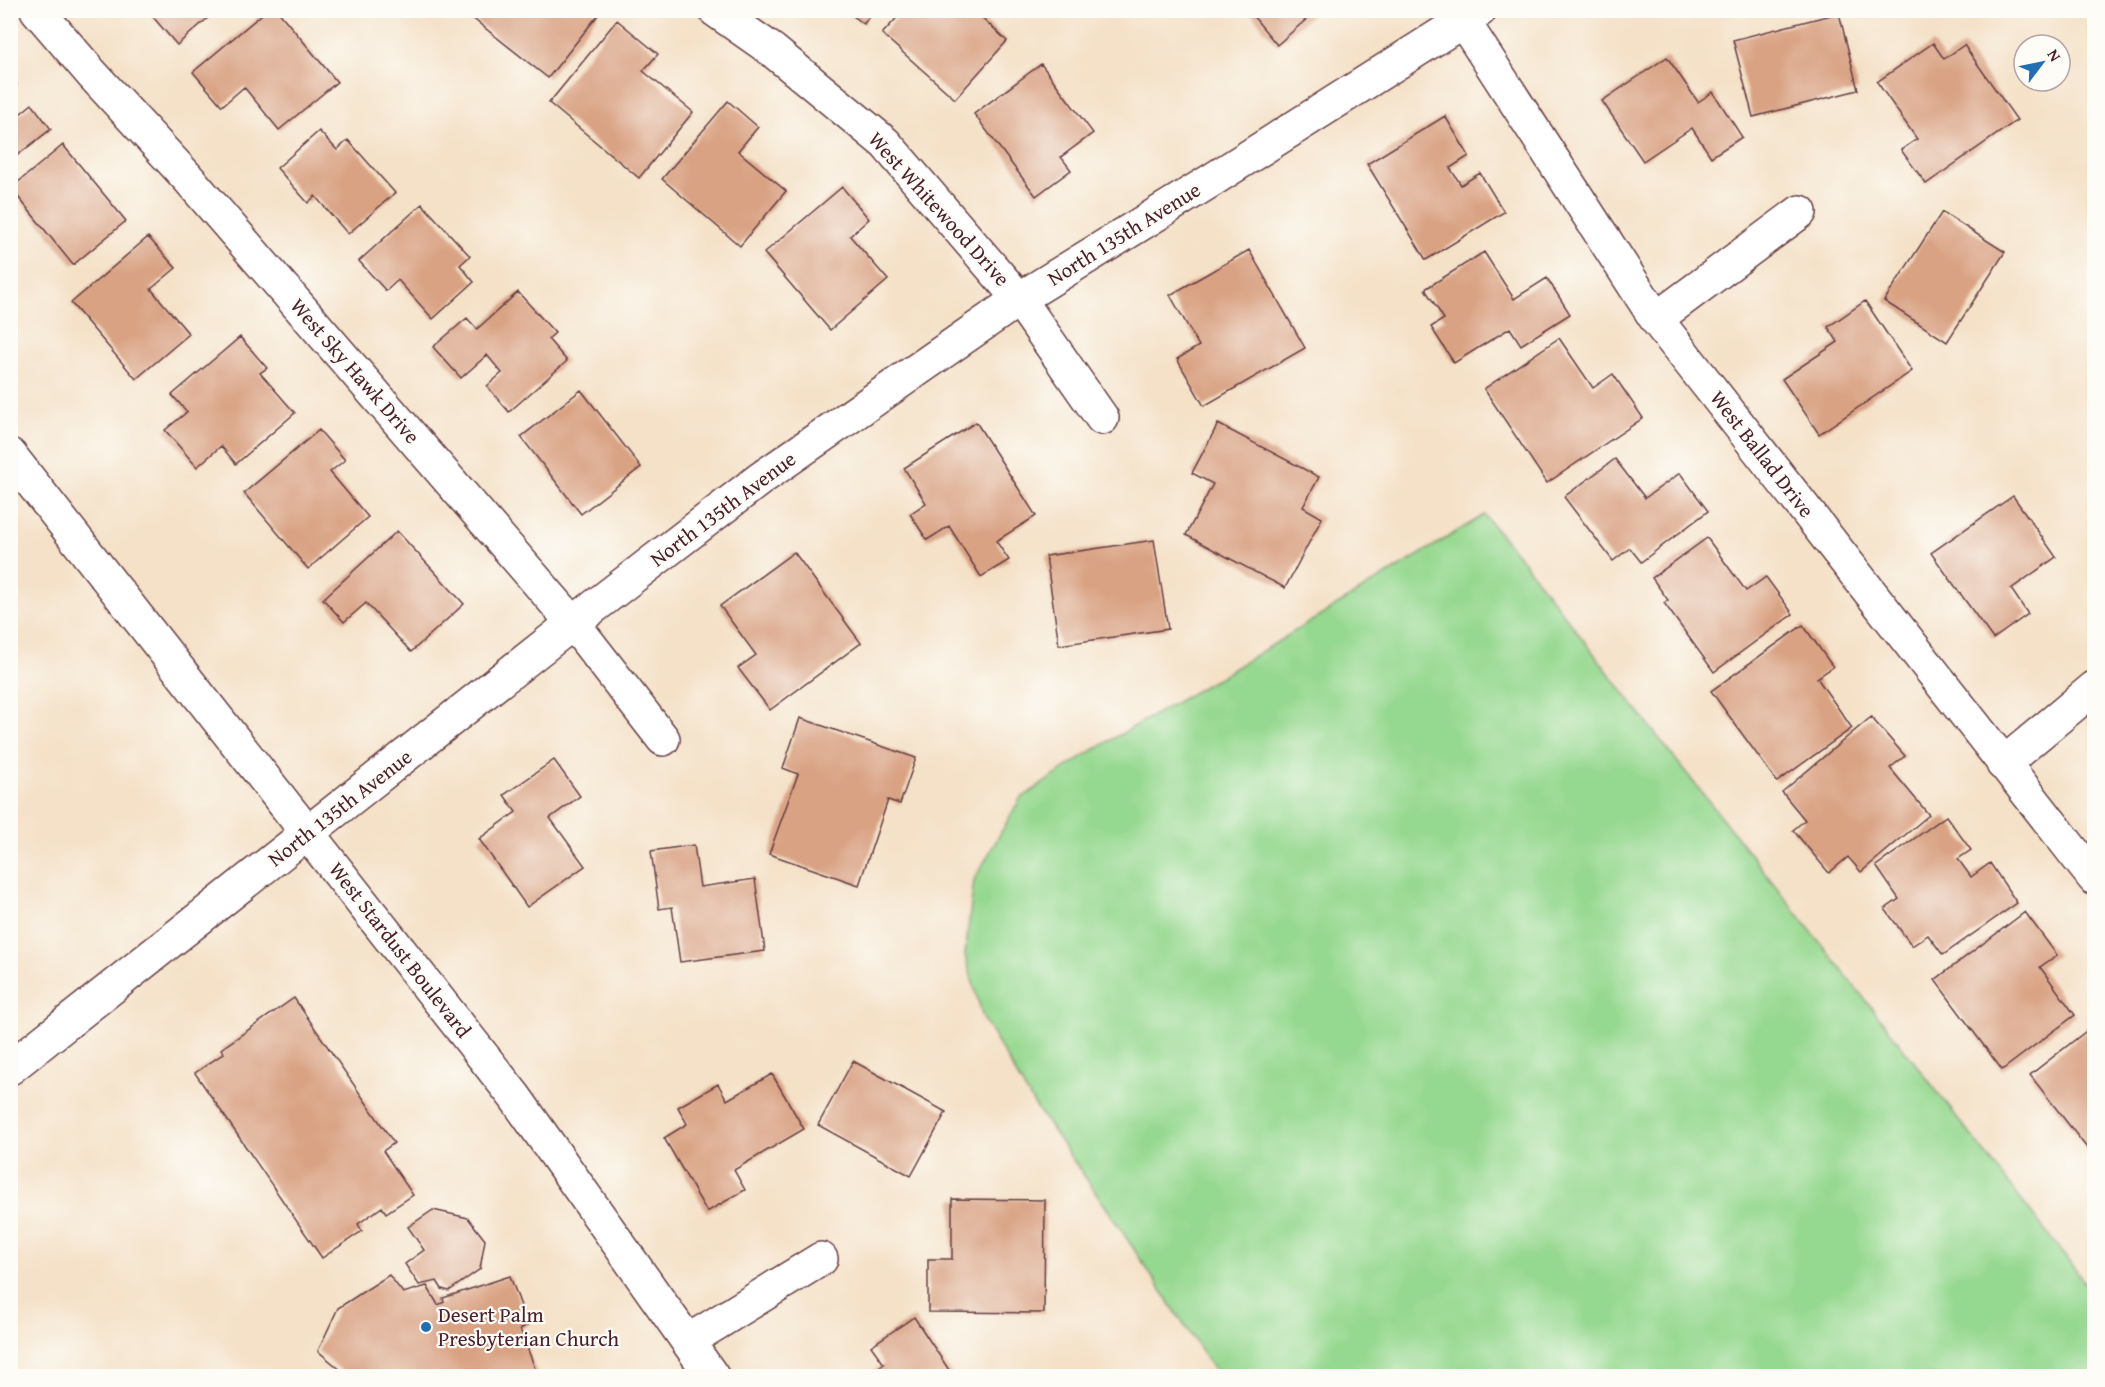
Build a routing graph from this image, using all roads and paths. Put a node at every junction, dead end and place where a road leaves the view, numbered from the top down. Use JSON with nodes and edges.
{"nodes":[{"id":1,"x":37,"y":10,"type":"edge"},
{"id":2,"x":715,"y":10,"type":"edge"},
{"id":3,"x":1466,"y":14,"type":"edge"},
{"id":4,"x":1800,"y":212,"type":"dead end"},
{"id":5,"x":1019,"y":299,"type":"junction"},
{"id":6,"x":1656,"y":319,"type":"junction"},
{"id":7,"x":1102,"y":417,"type":"dead end"},
{"id":8,"x":10,"y":455,"type":"edge"},
{"id":9,"x":573,"y":623,"type":"junction"},
{"id":10,"x":2094,"y":688,"type":"edge"},
{"id":11,"x":663,"y":739,"type":"dead end"},
{"id":12,"x":2003,"y":764,"type":"junction"},
{"id":13,"x":308,"y":833,"type":"junction"},
{"id":14,"x":2094,"y":878,"type":"edge"},
{"id":15,"x":10,"y":1068,"type":"edge"},
{"id":16,"x":821,"y":1259,"type":"dead end"},
{"id":17,"x":688,"y":1341,"type":"junction"},
{"id":18,"x":711,"y":1377,"type":"edge"}],
"edges":[{"from":1,"to":9,"type":"street","name":"West Sky Hawk Drive"},
{"from":2,"to":5,"type":"street","name":"West Whitewood Drive"},
{"from":3,"to":5,"type":"street","name":"North 135th Avenue"},
{"from":3,"to":6,"type":"street","name":"West Ballad Drive"},
{"from":4,"to":6,"type":"street"},
{"from":5,"to":7,"type":"street","name":"West Whitewood Drive"},
{"from":5,"to":9,"type":"street","name":"North 135th Avenue"},
{"from":6,"to":12,"type":"street","name":"West Ballad Drive"},
{"from":8,"to":13,"type":"street","name":"West Stardust Boulevard"},
{"from":9,"to":11,"type":"street","name":"West Sky Hawk Drive"},
{"from":9,"to":13,"type":"street","name":"North 135th Avenue"},
{"from":10,"to":12,"type":"street"},
{"from":12,"to":14,"type":"street","name":"West Ballad Drive"},
{"from":13,"to":15,"type":"street","name":"North 135th Avenue"},
{"from":13,"to":17,"type":"street","name":"West Stardust Boulevard"},
{"from":16,"to":17,"type":"street"},
{"from":17,"to":18,"type":"street","name":"West Stardust Boulevard"}]}
